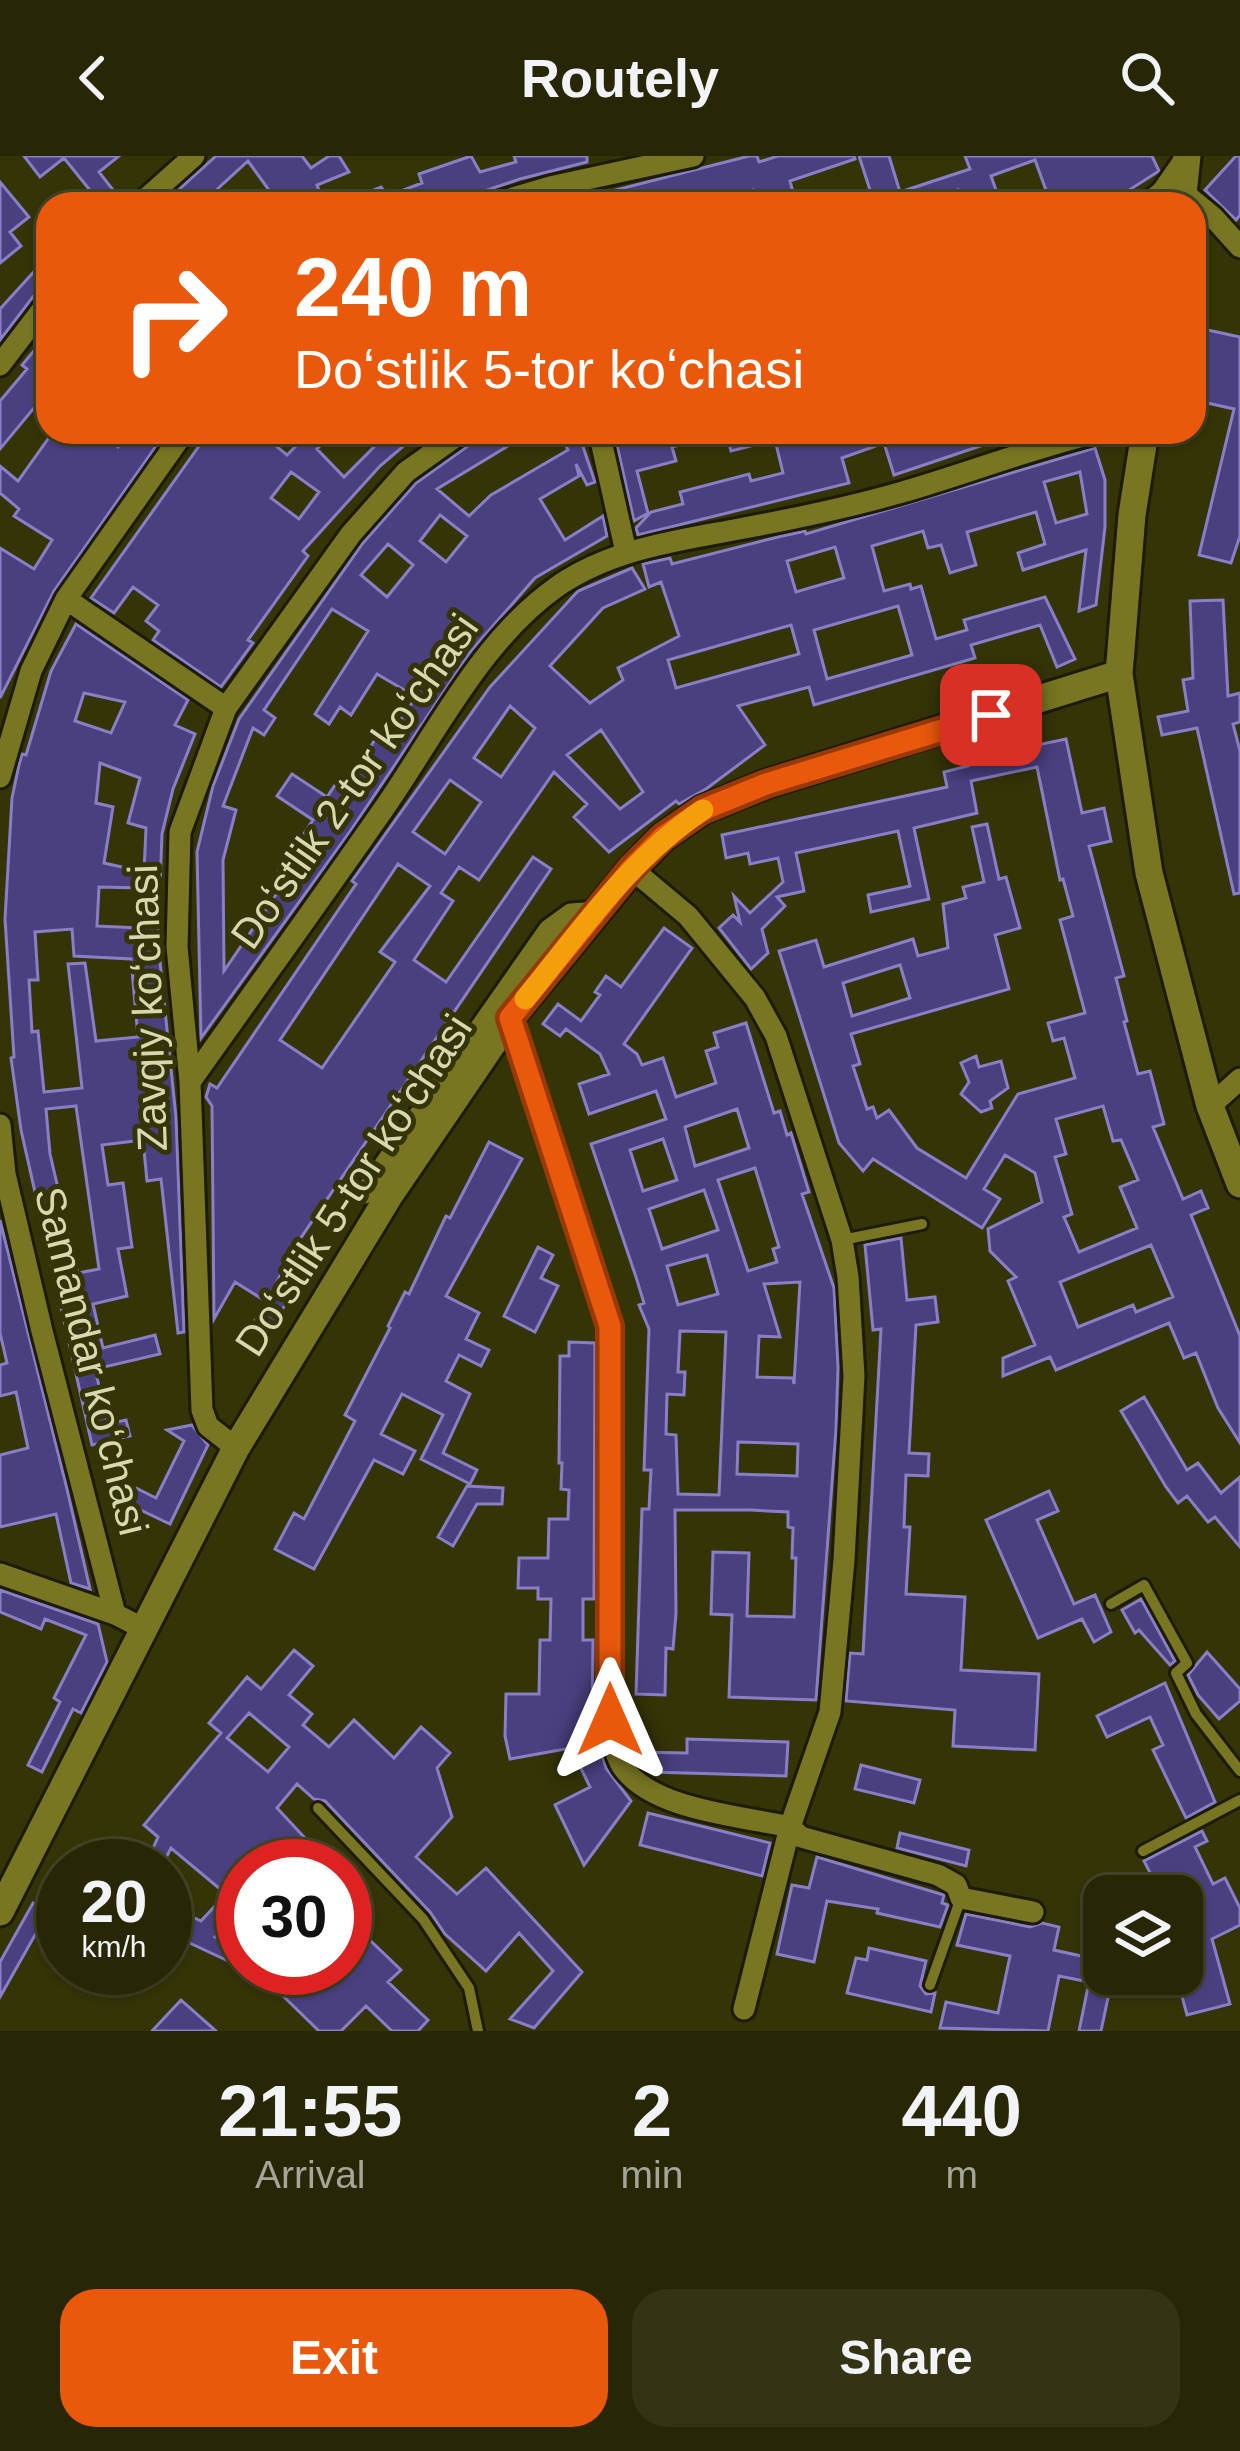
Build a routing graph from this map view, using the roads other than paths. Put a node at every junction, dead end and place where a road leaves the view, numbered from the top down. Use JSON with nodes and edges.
{"nodes":[{"id":1,"x":194,"y":156,"type":"edge"},
{"id":2,"x":693,"y":156,"type":"edge"},
{"id":3,"x":1187,"y":156,"type":"edge"},
{"id":4,"x":154,"y":192,"type":"edge"},
{"id":5,"x":533,"y":192,"type":"edge"},
{"id":6,"x":1162,"y":192,"type":"edge"},
{"id":7,"x":1184,"y":192,"type":"edge"},
{"id":8,"x":1206,"y":213,"type":"edge"},
{"id":9,"x":1240,"y":247,"type":"edge"},
{"id":10,"x":36,"y":318,"type":"edge"},
{"id":11,"x":0,"y":364,"type":"edge"},
{"id":12,"x":175,"y":444,"type":"edge"},
{"id":13,"x":444,"y":444,"type":"edge"},
{"id":14,"x":602,"y":444,"type":"edge"},
{"id":15,"x":1048,"y":444,"type":"edge"},
{"id":16,"x":1143,"y":444,"type":"edge"},
{"id":17,"x":626,"y":552,"type":"junction"},
{"id":18,"x":66,"y":598,"type":"junction"},
{"id":19,"x":1119,"y":674,"type":"junction"},
{"id":20,"x":226,"y":708,"type":"junction"},
{"id":21,"x":0,"y":777,"type":"edge"},
{"id":22,"x":632,"y":868,"type":"junction"},
{"id":23,"x":598,"y":912,"type":"junction"},
{"id":24,"x":510,"y":1018,"type":"junction"},
{"id":25,"x":1240,"y":1079,"type":"edge"},
{"id":26,"x":190,"y":1082,"type":"junction"},
{"id":27,"x":1210,"y":1106,"type":"junction"},
{"id":28,"x":0,"y":1125,"type":"edge"},
{"id":29,"x":1240,"y":1184,"type":"edge"},
{"id":30,"x":365,"y":1193,"type":"dead end"},
{"id":31,"x":922,"y":1224,"type":"dead end"},
{"id":32,"x":842,"y":1240,"type":"junction"},
{"id":33,"x":236,"y":1448,"type":"junction"},
{"id":34,"x":0,"y":1574,"type":"edge"},
{"id":35,"x":1111,"y":1604,"type":"dead end"},
{"id":36,"x":115,"y":1614,"type":"junction"},
{"id":37,"x":144,"y":1629,"type":"junction"},
{"id":38,"x":1240,"y":1771,"type":"edge"},
{"id":39,"x":1240,"y":1800,"type":"edge"},
{"id":40,"x":318,"y":1808,"type":"dead end"},
{"id":41,"x":790,"y":1826,"type":"junction"},
{"id":42,"x":1143,"y":1851,"type":"dead end"},
{"id":43,"x":961,"y":1898,"type":"junction"},
{"id":44,"x":0,"y":1912,"type":"edge"},
{"id":45,"x":1033,"y":1912,"type":"dead end"},
{"id":46,"x":930,"y":1985,"type":"dead end"},
{"id":47,"x":744,"y":2009,"type":"dead end"},
{"id":48,"x":478,"y":2031,"type":"edge"}],
"edges":[{"from":1,"to":4,"type":"street"},
{"from":2,"to":5,"type":"street"},
{"from":3,"to":6,"type":"street"},
{"from":3,"to":7,"type":"street"},
{"from":8,"to":9,"type":"street"},
{"from":10,"to":11,"type":"street"},
{"from":12,"to":18,"type":"street"},
{"from":13,"to":20,"type":"street","name":"Zavqiy koʻchasi"},
{"from":14,"to":17,"type":"street"},
{"from":15,"to":17,"type":"street","name":"Doʻstlik 2-tor koʻchasi"},
{"from":16,"to":19,"type":"street"},
{"from":17,"to":26,"type":"street","name":"Doʻstlik 2-tor koʻchasi"},
{"from":18,"to":20,"type":"street"},
{"from":18,"to":21,"type":"street"},
{"from":19,"to":22,"type":"street","name":"Doʻstlik 5-tor koʻchasi"},
{"from":19,"to":27,"type":"street"},
{"from":20,"to":26,"type":"street","name":"Zavqiy koʻchasi"},
{"from":22,"to":23,"type":"street","name":"Doʻstlik 5-tor koʻchasi"},
{"from":22,"to":32,"type":"street"},
{"from":23,"to":24,"type":"street","name":"Doʻstlik 5-tor koʻchasi"},
{"from":23,"to":30,"type":"street"},
{"from":24,"to":33,"type":"street","name":"Doʻstlik 5-tor koʻchasi"},
{"from":24,"to":41,"type":"street"},
{"from":25,"to":27,"type":"street"},
{"from":26,"to":33,"type":"street","name":"Zavqiy koʻchasi"},
{"from":27,"to":29,"type":"street"},
{"from":28,"to":36,"type":"street","name":"Samandar ko‘chasi"},
{"from":31,"to":32,"type":"lane"},
{"from":32,"to":41,"type":"street"},
{"from":33,"to":37,"type":"street","name":"Doʻstlik 5-tor koʻchasi"},
{"from":34,"to":36,"type":"street"},
{"from":35,"to":38,"type":"lane"},
{"from":36,"to":37,"type":"street"},
{"from":37,"to":44,"type":"street","name":"Doʻstlik 5-tor koʻchasi"},
{"from":39,"to":42,"type":"lane"},
{"from":40,"to":48,"type":"lane"},
{"from":41,"to":43,"type":"street"},
{"from":41,"to":47,"type":"street"},
{"from":43,"to":45,"type":"street"},
{"from":43,"to":46,"type":"lane"}]}
